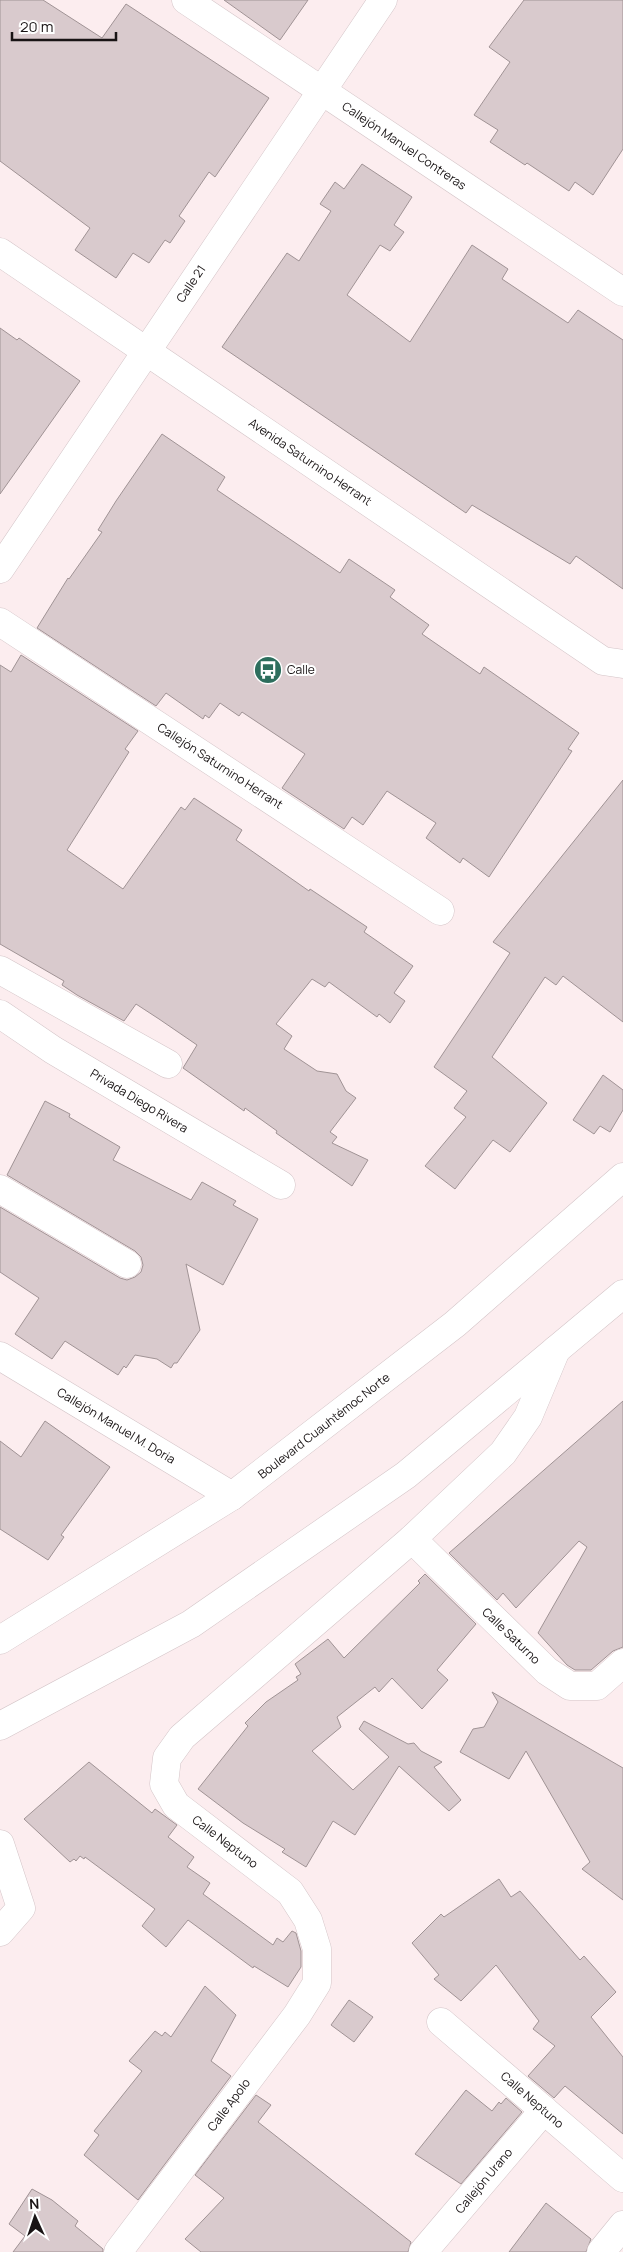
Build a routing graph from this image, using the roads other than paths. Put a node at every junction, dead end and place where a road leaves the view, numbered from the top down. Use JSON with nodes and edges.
{"nodes":[{"id":1,"x":186,"y":0,"type":"edge"},
{"id":2,"x":383,"y":0,"type":"edge"},
{"id":3,"x":322,"y":92,"type":"junction"},
{"id":4,"x":0,"y":252,"type":"edge"},
{"id":5,"x":623,"y":292,"type":"edge"},
{"id":6,"x":146,"y":350,"type":"junction"},
{"id":7,"x":0,"y":569,"type":"edge"},
{"id":8,"x":0,"y":622,"type":"edge"},
{"id":9,"x":623,"y":664,"type":"edge"},
{"id":10,"x":440,"y":911,"type":"dead end"},
{"id":11,"x":0,"y":970,"type":"edge"},
{"id":12,"x":0,"y":1014,"type":"edge"},
{"id":13,"x":168,"y":1064,"type":"dead end"},
{"id":14,"x":623,"y":1177,"type":"edge"},
{"id":15,"x":281,"y":1185,"type":"dead end"},
{"id":16,"x":0,"y":1190,"type":"edge"},
{"id":17,"x":127,"y":1264,"type":"dead end"},
{"id":18,"x":623,"y":1294,"type":"edge"},
{"id":19,"x":556,"y":1350,"type":"junction"},
{"id":20,"x":0,"y":1356,"type":"edge"},
{"id":21,"x":232,"y":1496,"type":"junction"},
{"id":22,"x":412,"y":1538,"type":"junction"},
{"id":23,"x":0,"y":1640,"type":"edge"},
{"id":24,"x":623,"y":1663,"type":"edge"},
{"id":25,"x":0,"y":1726,"type":"edge"},
{"id":26,"x":0,"y":1844,"type":"edge"},
{"id":27,"x":0,"y":1932,"type":"edge"},
{"id":28,"x":317,"y":1949,"type":"joint"},
{"id":29,"x":441,"y":2022,"type":"dead end"},
{"id":30,"x":544,"y":2110,"type":"junction"},
{"id":31,"x":623,"y":2178,"type":"edge"},
{"id":32,"x":623,"y":2225,"type":"edge"},
{"id":33,"x":118,"y":2252,"type":"edge"},
{"id":34,"x":424,"y":2252,"type":"edge"},
{"id":35,"x":601,"y":2252,"type":"edge"}],
"edges":[{"from":1,"to":3,"type":"street","name":"Callejón Manuel Contreras"},
{"from":2,"to":3,"type":"street","name":"Calle 21"},
{"from":3,"to":5,"type":"street","name":"Callejón Manuel Contreras"},
{"from":3,"to":6,"type":"street","name":"Calle 21"},
{"from":4,"to":6,"type":"street","name":"Avenida Saturnino Herrant"},
{"from":6,"to":7,"type":"street","name":"Calle 21"},
{"from":6,"to":9,"type":"street","name":"Avenida Saturnino Herrant"},
{"from":8,"to":10,"type":"street","name":"Callejón Saturnino Herrant"},
{"from":11,"to":13,"type":"street"},
{"from":12,"to":15,"type":"street","name":"Privada Diego Rivera"},
{"from":14,"to":21,"type":"street","name":"Boulevard Cuauhtémoc Norte"},
{"from":16,"to":17,"type":"street"},
{"from":18,"to":19,"type":"street"},
{"from":19,"to":22,"type":"street"},
{"from":19,"to":25,"type":"street"},
{"from":20,"to":21,"type":"street","name":"Callejón Manuel M. Doria"},
{"from":21,"to":23,"type":"street","name":"Boulevard Cuauhtémoc Norte"},
{"from":22,"to":24,"type":"street","name":"Calle Saturno"},
{"from":22,"to":28,"type":"street","name":"Calle Neptuno"},
{"from":26,"to":27,"type":"street"},
{"from":28,"to":33,"type":"street","name":"Calle Apolo"},
{"from":29,"to":30,"type":"street","name":"Calle Neptuno"},
{"from":30,"to":31,"type":"street","name":"Calle Neptuno"},
{"from":30,"to":34,"type":"street","name":"Callejón Urano"},
{"from":32,"to":35,"type":"street"}]}
